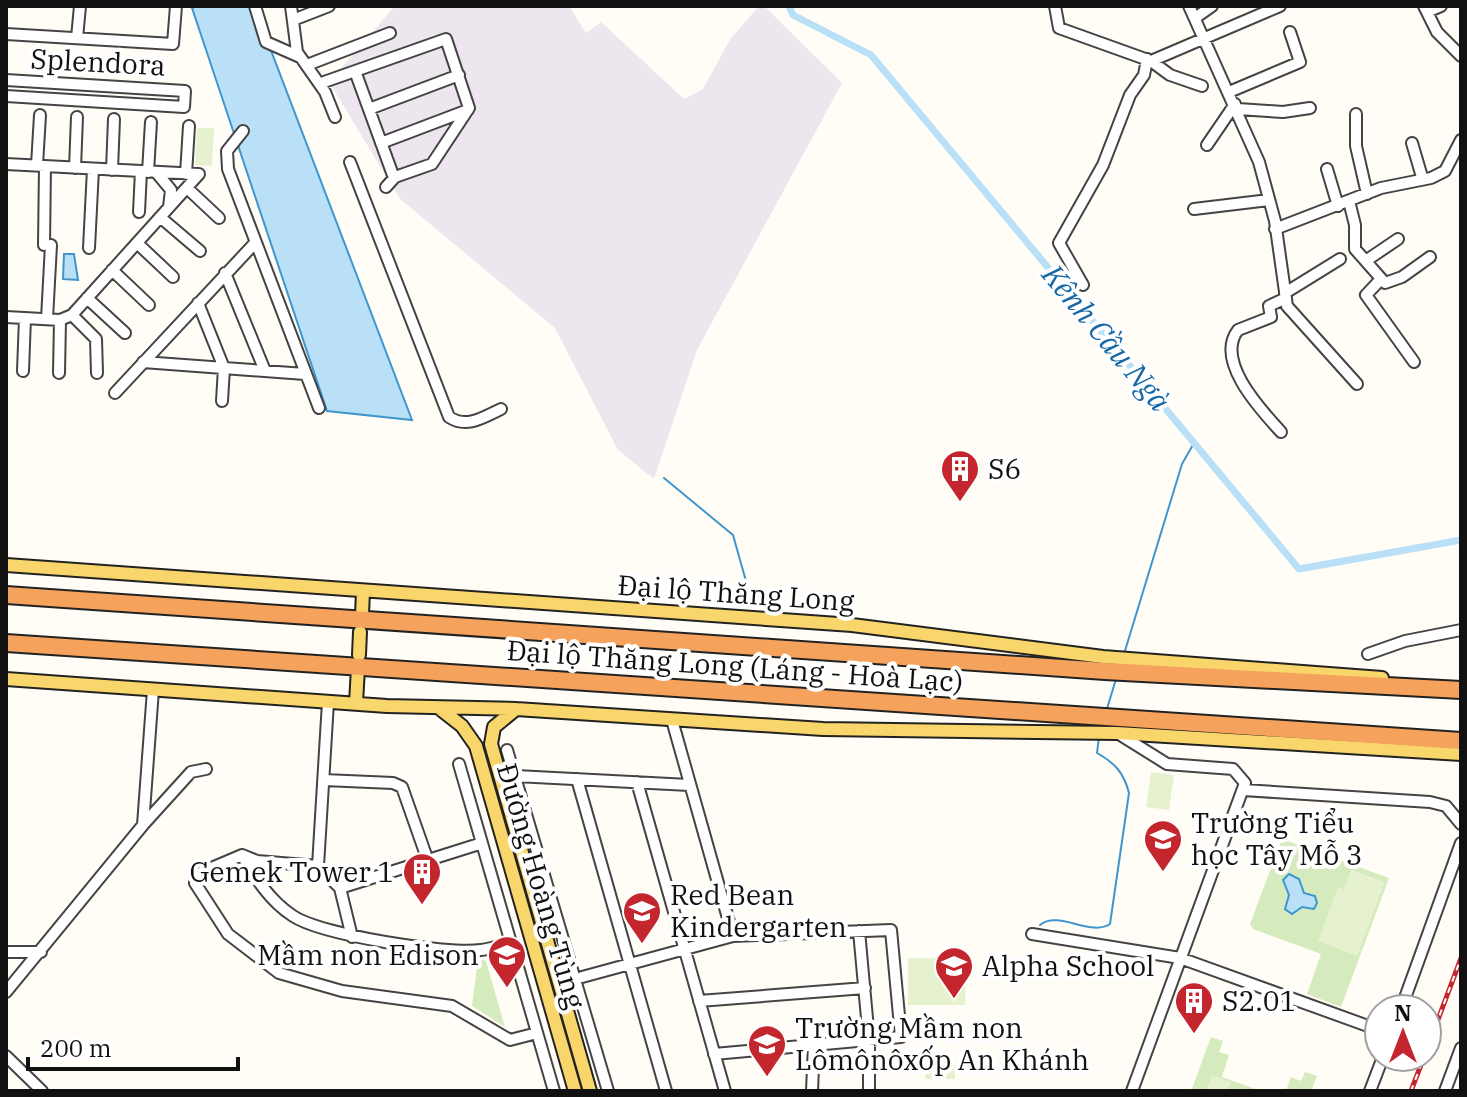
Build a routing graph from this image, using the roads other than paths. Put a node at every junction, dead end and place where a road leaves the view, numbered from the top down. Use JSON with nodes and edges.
{"nodes":[{"id":1,"x":80,"y":6,"type":"edge"},
{"id":2,"x":176,"y":6,"type":"edge"},
{"id":3,"x":255,"y":6,"type":"edge"},
{"id":4,"x":291,"y":6,"type":"edge"},
{"id":5,"x":329,"y":6,"type":"edge"},
{"id":6,"x":1055,"y":6,"type":"edge"},
{"id":7,"x":1189,"y":6,"type":"edge"},
{"id":8,"x":1212,"y":6,"type":"edge"},
{"id":9,"x":1280,"y":6,"type":"edge"},
{"id":10,"x":1441,"y":6,"type":"edge"},
{"id":11,"x":1425,"y":9,"type":"edge"},
{"id":12,"x":1195,"y":18,"type":"junction"},
{"id":13,"x":293,"y":20,"type":"junction"},
{"id":14,"x":1290,"y":32,"type":"dead end"},
{"id":15,"x":390,"y":33,"type":"dead end"},
{"id":16,"x":6,"y":34,"type":"edge"},
{"id":17,"x":77,"y":38,"type":"junction"},
{"id":18,"x":1204,"y":38,"type":"junction"},
{"id":19,"x":1461,"y":56,"type":"edge"},
{"id":20,"x":1149,"y":60,"type":"junction"},
{"id":21,"x":303,"y":61,"type":"junction"},
{"id":22,"x":355,"y":71,"type":"junction"},
{"id":23,"x":459,"y":75,"type":"junction"},
{"id":24,"x":6,"y":80,"type":"edge"},
{"id":25,"x":324,"y":82,"type":"dead end"},
{"id":26,"x":1202,"y":86,"type":"dead end"},
{"id":27,"x":1229,"y":92,"type":"junction"},
{"id":28,"x":6,"y":96,"type":"edge"},
{"id":29,"x":1236,"y":107,"type":"junction"},
{"id":30,"x":1310,"y":108,"type":"dead end"},
{"id":31,"x":369,"y":109,"type":"junction"},
{"id":32,"x":468,"y":110,"type":"junction"},
{"id":33,"x":1356,"y":114,"type":"dead end"},
{"id":34,"x":40,"y":115,"type":"dead end"},
{"id":35,"x":77,"y":117,"type":"dead end"},
{"id":36,"x":335,"y":117,"type":"dead end"},
{"id":37,"x":114,"y":119,"type":"dead end"},
{"id":38,"x":151,"y":122,"type":"dead end"},
{"id":39,"x":189,"y":126,"type":"dead end"},
{"id":40,"x":243,"y":131,"type":"dead end"},
{"id":41,"x":1461,"y":140,"type":"edge"},
{"id":42,"x":381,"y":143,"type":"junction"},
{"id":43,"x":1412,"y":143,"type":"dead end"},
{"id":44,"x":1207,"y":145,"type":"dead end"},
{"id":45,"x":350,"y":162,"type":"dead end"},
{"id":46,"x":6,"y":164,"type":"edge"},
{"id":47,"x":41,"y":166,"type":"junction"},
{"id":48,"x":75,"y":168,"type":"junction"},
{"id":49,"x":93,"y":169,"type":"junction"},
{"id":50,"x":1327,"y":169,"type":"dead end"},
{"id":51,"x":112,"y":170,"type":"junction"},
{"id":52,"x":148,"y":172,"type":"junction"},
{"id":53,"x":186,"y":174,"type":"junction"},
{"id":54,"x":1422,"y":177,"type":"junction"},
{"id":55,"x":394,"y":178,"type":"junction"},
{"id":56,"x":386,"y":187,"type":"dead end"},
{"id":57,"x":187,"y":188,"type":"junction"},
{"id":58,"x":1367,"y":194,"type":"junction"},
{"id":59,"x":1269,"y":200,"type":"junction"},
{"id":60,"x":1343,"y":204,"type":"junction"},
{"id":61,"x":1194,"y":209,"type":"dead end"},
{"id":62,"x":139,"y":212,"type":"dead end"},
{"id":63,"x":163,"y":214,"type":"junction"},
{"id":64,"x":219,"y":218,"type":"dead end"},
{"id":65,"x":1275,"y":229,"type":"junction"},
{"id":66,"x":1398,"y":239,"type":"dead end"},
{"id":67,"x":137,"y":243,"type":"junction"},
{"id":68,"x":254,"y":244,"type":"junction"},
{"id":69,"x":89,"y":248,"type":"dead end"},
{"id":70,"x":200,"y":251,"type":"dead end"},
{"id":71,"x":1430,"y":257,"type":"dead end"},
{"id":72,"x":1340,"y":259,"type":"dead end"},
{"id":73,"x":1367,"y":260,"type":"junction"},
{"id":74,"x":112,"y":270,"type":"junction"},
{"id":75,"x":225,"y":273,"type":"junction"},
{"id":76,"x":173,"y":277,"type":"dead end"},
{"id":77,"x":1381,"y":279,"type":"junction"},
{"id":78,"x":1083,"y":285,"type":"dead end"},
{"id":79,"x":1285,"y":296,"type":"junction"},
{"id":80,"x":87,"y":298,"type":"junction"},
{"id":81,"x":198,"y":303,"type":"junction"},
{"id":82,"x":149,"y":305,"type":"dead end"},
{"id":83,"x":72,"y":315,"type":"junction"},
{"id":84,"x":6,"y":317,"type":"edge"},
{"id":85,"x":25,"y":318,"type":"junction"},
{"id":86,"x":47,"y":319,"type":"junction"},
{"id":87,"x":60,"y":320,"type":"junction"},
{"id":88,"x":125,"y":333,"type":"dead end"},
{"id":89,"x":143,"y":362,"type":"junction"},
{"id":90,"x":1414,"y":362,"type":"dead end"},
{"id":91,"x":224,"y":368,"type":"junction"},
{"id":92,"x":23,"y":371,"type":"dead end"},
{"id":93,"x":265,"y":371,"type":"junction"},
{"id":94,"x":59,"y":373,"type":"dead end"},
{"id":95,"x":97,"y":373,"type":"dead end"},
{"id":96,"x":305,"y":374,"type":"junction"},
{"id":97,"x":1357,"y":384,"type":"dead end"},
{"id":98,"x":115,"y":393,"type":"dead end"},
{"id":99,"x":222,"y":401,"type":"dead end"},
{"id":100,"x":319,"y":408,"type":"dead end"},
{"id":101,"x":501,"y":409,"type":"dead end"},
{"id":102,"x":1281,"y":432,"type":"dead end"},
{"id":103,"x":6,"y":565,"type":"edge"},
{"id":104,"x":363,"y":591,"type":"junction"},
{"id":105,"x":6,"y":595,"type":"edge"},
{"id":106,"x":362,"y":615,"type":"dead end"},
{"id":107,"x":1461,"y":630,"type":"edge"},
{"id":108,"x":360,"y":632,"type":"dead end"},
{"id":109,"x":6,"y":643,"type":"edge"},
{"id":110,"x":1368,"y":654,"type":"dead end"},
{"id":111,"x":1104,"y":664,"type":"junction"},
{"id":112,"x":6,"y":679,"type":"edge"},
{"id":113,"x":1461,"y":684,"type":"edge"},
{"id":114,"x":153,"y":690,"type":"junction"},
{"id":115,"x":1461,"y":690,"type":"edge"},
{"id":116,"x":328,"y":702,"type":"junction"},
{"id":117,"x":356,"y":703,"type":"junction"},
{"id":118,"x":439,"y":708,"type":"junction"},
{"id":119,"x":516,"y":709,"type":"junction"},
{"id":120,"x":672,"y":720,"type":"junction"},
{"id":121,"x":1085,"y":724,"type":"junction"},
{"id":122,"x":1114,"y":728,"type":"junction"},
{"id":123,"x":1159,"y":735,"type":"junction"},
{"id":124,"x":1461,"y":741,"type":"edge"},
{"id":125,"x":507,"y":750,"type":"dead end"},
{"id":126,"x":1461,"y":754,"type":"edge"},
{"id":127,"x":1160,"y":760,"type":"junction"},
{"id":128,"x":459,"y":764,"type":"dead end"},
{"id":129,"x":206,"y":769,"type":"dead end"},
{"id":130,"x":516,"y":776,"type":"junction"},
{"id":131,"x":577,"y":779,"type":"junction"},
{"id":132,"x":324,"y":780,"type":"junction"},
{"id":133,"x":637,"y":782,"type":"junction"},
{"id":134,"x":689,"y":785,"type":"junction"},
{"id":135,"x":1243,"y":790,"type":"junction"},
{"id":136,"x":1461,"y":824,"type":"edge"},
{"id":137,"x":143,"y":825,"type":"junction"},
{"id":138,"x":1461,"y":843,"type":"edge"},
{"id":139,"x":479,"y":844,"type":"junction"},
{"id":140,"x":242,"y":855,"type":"junction"},
{"id":141,"x":428,"y":861,"type":"junction"},
{"id":142,"x":318,"y":866,"type":"junction"},
{"id":143,"x":340,"y":888,"type":"junction"},
{"id":144,"x":859,"y":931,"type":"junction"},
{"id":145,"x":1032,"y":934,"type":"dead end"},
{"id":146,"x":733,"y":936,"type":"junction"},
{"id":147,"x":352,"y":937,"type":"junction"},
{"id":148,"x":511,"y":942,"type":"junction"},
{"id":149,"x":684,"y":949,"type":"junction"},
{"id":150,"x":6,"y":952,"type":"edge"},
{"id":151,"x":41,"y":952,"type":"junction"},
{"id":152,"x":1180,"y":958,"type":"junction"},
{"id":153,"x":629,"y":964,"type":"junction"},
{"id":154,"x":582,"y":977,"type":"dead end"},
{"id":155,"x":865,"y":988,"type":"junction"},
{"id":156,"x":6,"y":992,"type":"edge"},
{"id":157,"x":1407,"y":993,"type":"edge"},
{"id":158,"x":699,"y":1001,"type":"junction"},
{"id":159,"x":1363,"y":1024,"type":"edge"},
{"id":160,"x":537,"y":1033,"type":"junction"},
{"id":161,"x":869,"y":1040,"type":"junction"},
{"id":162,"x":814,"y":1044,"type":"junction"},
{"id":163,"x":1459,"y":1053,"type":"edge"},
{"id":164,"x":714,"y":1054,"type":"junction"},
{"id":165,"x":7,"y":1058,"type":"edge"},
{"id":166,"x":38,"y":1090,"type":"edge"},
{"id":167,"x":554,"y":1091,"type":"edge"},
{"id":168,"x":575,"y":1091,"type":"edge"},
{"id":169,"x":590,"y":1091,"type":"edge"},
{"id":170,"x":608,"y":1091,"type":"edge"},
{"id":171,"x":666,"y":1091,"type":"edge"},
{"id":172,"x":725,"y":1091,"type":"edge"},
{"id":173,"x":812,"y":1091,"type":"edge"},
{"id":174,"x":869,"y":1091,"type":"edge"},
{"id":175,"x":1132,"y":1091,"type":"edge"},
{"id":176,"x":1445,"y":1091,"type":"edge"}],
"edges":[{"from":1,"to":17,"type":"street"},
{"from":2,"to":17,"type":"street"},
{"from":3,"to":21,"type":"street"},
{"from":4,"to":13,"type":"street"},
{"from":5,"to":13,"type":"street"},
{"from":6,"to":20,"type":"street"},
{"from":7,"to":12,"type":"street"},
{"from":8,"to":12,"type":"street"},
{"from":9,"to":18,"type":"street"},
{"from":10,"to":11,"type":"street"},
{"from":11,"to":19,"type":"street"},
{"from":12,"to":18,"type":"street"},
{"from":13,"to":21,"type":"street"},
{"from":14,"to":27,"type":"street"},
{"from":15,"to":21,"type":"street"},
{"from":16,"to":17,"type":"street"},
{"from":18,"to":20,"type":"street"},
{"from":18,"to":27,"type":"street"},
{"from":20,"to":26,"type":"street"},
{"from":20,"to":78,"type":"street"},
{"from":21,"to":36,"type":"street"},
{"from":22,"to":23,"type":"street"},
{"from":22,"to":25,"type":"street"},
{"from":22,"to":31,"type":"street"},
{"from":23,"to":31,"type":"street"},
{"from":23,"to":32,"type":"street"},
{"from":24,"to":28,"type":"street","name":"Splendora"},
{"from":27,"to":29,"type":"street"},
{"from":29,"to":30,"type":"street"},
{"from":29,"to":44,"type":"street"},
{"from":29,"to":59,"type":"street"},
{"from":31,"to":42,"type":"street"},
{"from":32,"to":42,"type":"street"},
{"from":32,"to":55,"type":"street"},
{"from":33,"to":58,"type":"street"},
{"from":34,"to":47,"type":"street"},
{"from":35,"to":48,"type":"street"},
{"from":37,"to":51,"type":"street"},
{"from":38,"to":52,"type":"street"},
{"from":39,"to":53,"type":"street"},
{"from":40,"to":68,"type":"street"},
{"from":41,"to":54,"type":"street"},
{"from":42,"to":55,"type":"street"},
{"from":43,"to":54,"type":"street"},
{"from":45,"to":101,"type":"street"},
{"from":46,"to":47,"type":"street"},
{"from":47,"to":48,"type":"street"},
{"from":47,"to":86,"type":"street"},
{"from":48,"to":49,"type":"street"},
{"from":49,"to":51,"type":"street"},
{"from":49,"to":69,"type":"street"},
{"from":50,"to":60,"type":"street"},
{"from":51,"to":52,"type":"street"},
{"from":52,"to":53,"type":"street"},
{"from":52,"to":62,"type":"street"},
{"from":52,"to":63,"type":"street"},
{"from":53,"to":57,"type":"street"},
{"from":54,"to":58,"type":"street"},
{"from":55,"to":56,"type":"street"},
{"from":57,"to":63,"type":"street"},
{"from":57,"to":64,"type":"street"},
{"from":58,"to":60,"type":"street"},
{"from":59,"to":61,"type":"street"},
{"from":59,"to":65,"type":"street"},
{"from":60,"to":65,"type":"street"},
{"from":60,"to":73,"type":"street"},
{"from":63,"to":67,"type":"street"},
{"from":63,"to":70,"type":"street"},
{"from":65,"to":79,"type":"street"},
{"from":66,"to":73,"type":"street"},
{"from":67,"to":74,"type":"street"},
{"from":67,"to":76,"type":"street"},
{"from":68,"to":75,"type":"street"},
{"from":68,"to":96,"type":"street"},
{"from":71,"to":77,"type":"street"},
{"from":72,"to":79,"type":"street"},
{"from":73,"to":77,"type":"street"},
{"from":74,"to":80,"type":"street"},
{"from":74,"to":82,"type":"street"},
{"from":75,"to":81,"type":"street"},
{"from":75,"to":93,"type":"street"},
{"from":77,"to":90,"type":"street"},
{"from":79,"to":97,"type":"street"},
{"from":79,"to":102,"type":"street"},
{"from":80,"to":83,"type":"street"},
{"from":80,"to":88,"type":"street"},
{"from":81,"to":89,"type":"street"},
{"from":81,"to":91,"type":"street"},
{"from":83,"to":87,"type":"street"},
{"from":83,"to":95,"type":"street"},
{"from":84,"to":85,"type":"street"},
{"from":85,"to":86,"type":"street"},
{"from":85,"to":92,"type":"street"},
{"from":86,"to":87,"type":"street"},
{"from":87,"to":94,"type":"street"},
{"from":89,"to":91,"type":"street"},
{"from":89,"to":98,"type":"street"},
{"from":91,"to":93,"type":"street"},
{"from":91,"to":99,"type":"street"},
{"from":93,"to":96,"type":"street"},
{"from":96,"to":100,"type":"street"},
{"from":103,"to":104,"type":"main road","name":"Đại lộ Thăng Long"},
{"from":104,"to":106,"type":"main road"},
{"from":104,"to":111,"type":"main road","name":"Đại lộ Thăng Long"},
{"from":105,"to":111,"type":"highway","name":"Đại lộ Thăng Long (Láng - Hoà Lạc)"},
{"from":107,"to":110,"type":"street"},
{"from":108,"to":117,"type":"main road"},
{"from":109,"to":121,"type":"highway","name":"Đại lộ Thăng Long (Láng - Hoà Lạc)"},
{"from":111,"to":113,"type":"main road","name":"Đại lộ Thăng Long"},
{"from":111,"to":115,"type":"highway","name":"Đại lộ Thăng Long (Láng - Hoà Lạc)"},
{"from":112,"to":114,"type":"main road"},
{"from":114,"to":116,"type":"main road"},
{"from":114,"to":137,"type":"street"},
{"from":116,"to":117,"type":"main road"},
{"from":116,"to":132,"type":"street"},
{"from":117,"to":118,"type":"main road"},
{"from":118,"to":119,"type":"main road"},
{"from":118,"to":168,"type":"main road","name":"Đường Hoàng Tùng"},
{"from":119,"to":120,"type":"main road"},
{"from":119,"to":169,"type":"main road","name":"Đường Hoàng Tùng"},
{"from":120,"to":121,"type":"main road"},
{"from":120,"to":134,"type":"street"},
{"from":121,"to":122,"type":"highway","name":"Đại lộ Thăng Long (Láng - Hoà Lạc)"},
{"from":122,"to":123,"type":"main road"},
{"from":122,"to":124,"type":"highway","name":"Đại lộ Thăng Long (Láng - Hoà Lạc)"},
{"from":122,"to":127,"type":"street"},
{"from":123,"to":126,"type":"main road"},
{"from":123,"to":127,"type":"street"},
{"from":125,"to":130,"type":"street"},
{"from":127,"to":135,"type":"street"},
{"from":128,"to":139,"type":"street"},
{"from":129,"to":137,"type":"street"},
{"from":130,"to":131,"type":"street"},
{"from":130,"to":170,"type":"street"},
{"from":131,"to":133,"type":"street"},
{"from":131,"to":153,"type":"street"},
{"from":132,"to":141,"type":"street"},
{"from":132,"to":142,"type":"street"},
{"from":133,"to":134,"type":"street"},
{"from":133,"to":149,"type":"street"},
{"from":134,"to":146,"type":"street"},
{"from":135,"to":136,"type":"street"},
{"from":135,"to":152,"type":"street"},
{"from":137,"to":151,"type":"street"},
{"from":138,"to":157,"type":"street"},
{"from":139,"to":141,"type":"street"},
{"from":139,"to":148,"type":"street"},
{"from":140,"to":142,"type":"street"},
{"from":140,"to":147,"type":"street"},
{"from":140,"to":160,"type":"street"},
{"from":141,"to":143,"type":"street"},
{"from":142,"to":143,"type":"street"},
{"from":143,"to":147,"type":"street"},
{"from":144,"to":146,"type":"street"},
{"from":144,"to":155,"type":"street"},
{"from":144,"to":161,"type":"street"},
{"from":145,"to":152,"type":"street"},
{"from":146,"to":149,"type":"street"},
{"from":147,"to":148,"type":"street"},
{"from":148,"to":160,"type":"street"},
{"from":149,"to":153,"type":"street"},
{"from":149,"to":158,"type":"street"},
{"from":150,"to":151,"type":"street"},
{"from":151,"to":156,"type":"street"},
{"from":152,"to":159,"type":"street"},
{"from":152,"to":175,"type":"street"},
{"from":153,"to":154,"type":"street"},
{"from":153,"to":171,"type":"street"},
{"from":155,"to":158,"type":"street"},
{"from":155,"to":161,"type":"street"},
{"from":158,"to":164,"type":"street"},
{"from":160,"to":167,"type":"street"},
{"from":161,"to":162,"type":"street"},
{"from":161,"to":174,"type":"street"},
{"from":162,"to":164,"type":"street"},
{"from":162,"to":173,"type":"street"},
{"from":163,"to":176,"type":"street"},
{"from":164,"to":172,"type":"street"},
{"from":165,"to":166,"type":"street"}]}
